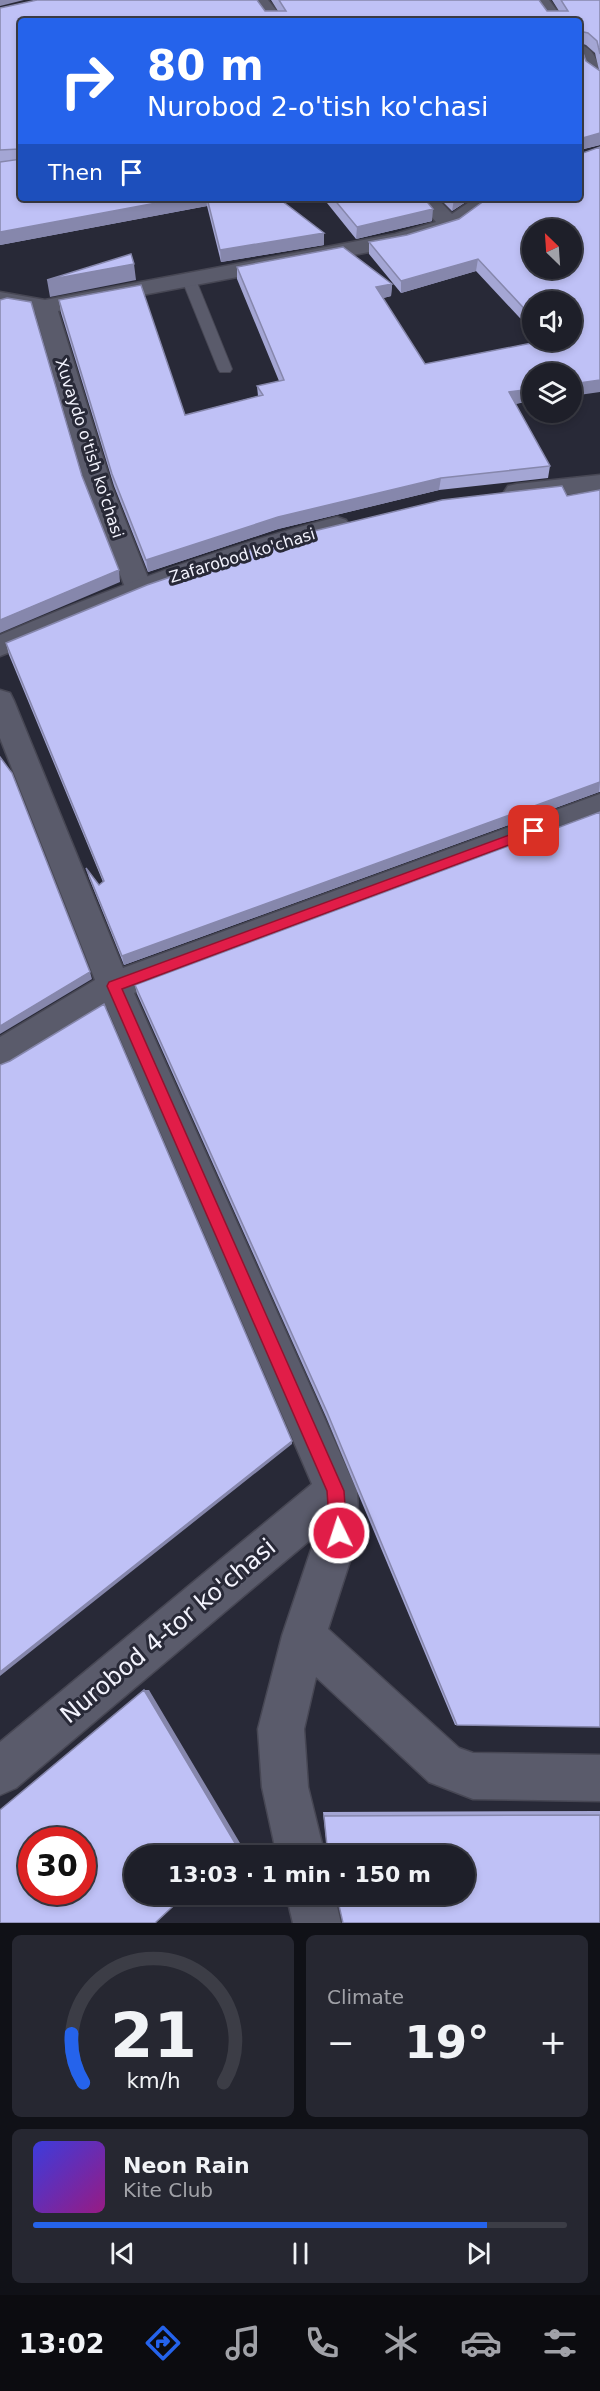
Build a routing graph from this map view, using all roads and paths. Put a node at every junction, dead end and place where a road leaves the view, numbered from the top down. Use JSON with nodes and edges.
{"nodes":[{"id":1,"x":259,"y":0,"type":"edge"},
{"id":2,"x":540,"y":0,"type":"edge"},
{"id":3,"x":274,"y":18,"type":"edge"},
{"id":4,"x":554,"y":18,"type":"edge"},
{"id":5,"x":582,"y":54,"type":"edge"},
{"id":6,"x":600,"y":76,"type":"edge"},
{"id":7,"x":429,"y":201,"type":"edge"},
{"id":8,"x":485,"y":201,"type":"edge"},
{"id":9,"x":450,"y":225,"type":"junction"},
{"id":10,"x":189,"y":279,"type":"junction"},
{"id":11,"x":0,"y":299,"type":"edge"},
{"id":12,"x":45,"y":307,"type":"junction"},
{"id":13,"x":225,"y":369,"type":"dead end"},
{"id":14,"x":600,"y":483,"type":"edge"},
{"id":15,"x":498,"y":494,"type":"edge"},
{"id":16,"x":360,"y":520,"type":"edge"},
{"id":17,"x":138,"y":588,"type":"junction"},
{"id":18,"x":0,"y":646,"type":"edge"},
{"id":19,"x":0,"y":701,"type":"edge"},
{"id":20,"x":600,"y":806,"type":"edge"},
{"id":21,"x":114,"y":986,"type":"junction"},
{"id":22,"x":0,"y":1056,"type":"edge"},
{"id":23,"x":336,"y":1491,"type":"junction"},
{"id":24,"x":304,"y":1636,"type":"junction"},
{"id":25,"x":0,"y":1772,"type":"edge"},
{"id":26,"x":600,"y":1778,"type":"edge"},
{"id":27,"x":298,"y":1845,"type":"edge"},
{"id":28,"x":313,"y":1905,"type":"edge"},
{"id":29,"x":317,"y":1923,"type":"edge"}],
"edges":[{"from":1,"to":3,"type":"street"},
{"from":2,"to":4,"type":"street"},
{"from":5,"to":6,"type":"street"},
{"from":7,"to":9,"type":"street"},
{"from":8,"to":9,"type":"street"},
{"from":9,"to":10,"type":"street"},
{"from":10,"to":12,"type":"street"},
{"from":10,"to":13,"type":"lane"},
{"from":11,"to":12,"type":"street"},
{"from":12,"to":17,"type":"street","name":"Xuvaydo o'tish ko'chasi"},
{"from":14,"to":15,"type":"street"},
{"from":16,"to":17,"type":"street","name":"Zafarobod ko'chasi"},
{"from":17,"to":18,"type":"street","name":"Zafarobod ko'chasi"},
{"from":19,"to":21,"type":"street"},
{"from":20,"to":21,"type":"street"},
{"from":21,"to":22,"type":"street"},
{"from":21,"to":23,"type":"street"},
{"from":23,"to":24,"type":"street"},
{"from":23,"to":25,"type":"street","name":"Nurobod 4-tor ko'chasi"},
{"from":24,"to":26,"type":"street"},
{"from":24,"to":27,"type":"street"},
{"from":28,"to":29,"type":"street"}]}
